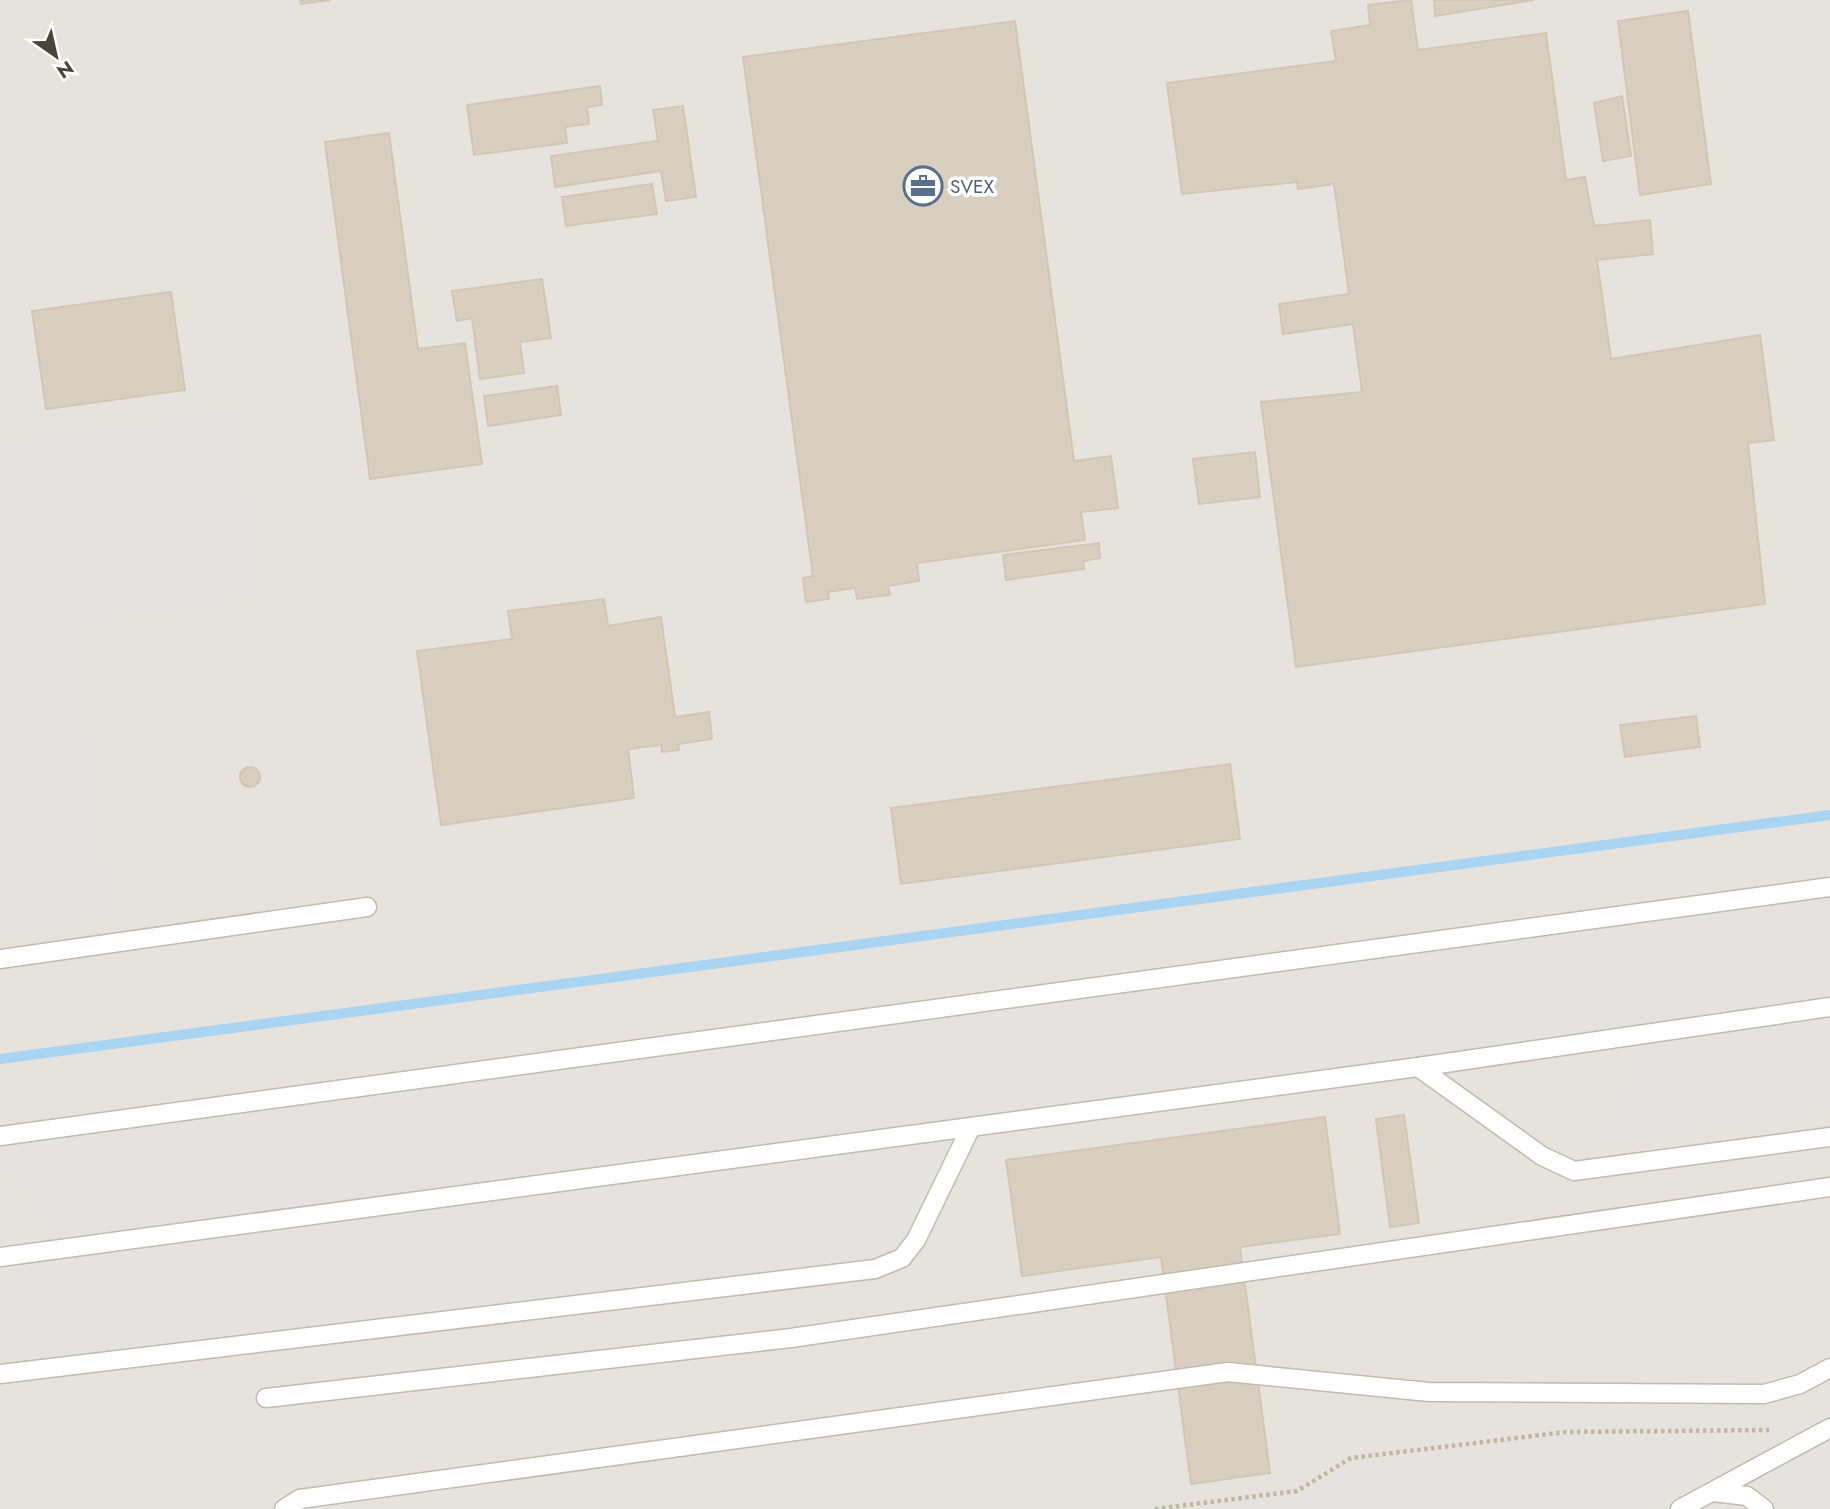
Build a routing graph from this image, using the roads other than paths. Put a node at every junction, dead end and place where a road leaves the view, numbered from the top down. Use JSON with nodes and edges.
{"nodes":[{"id":1,"x":1830,"y":887,"type":"edge"},
{"id":2,"x":367,"y":907,"type":"dead end"},
{"id":3,"x":0,"y":959,"type":"edge"},
{"id":4,"x":1830,"y":1007,"type":"edge"},
{"id":5,"x":1418,"y":1067,"type":"junction"},
{"id":6,"x":971,"y":1127,"type":"junction"},
{"id":7,"x":0,"y":1136,"type":"edge"},
{"id":8,"x":1830,"y":1136,"type":"edge"},
{"id":9,"x":1830,"y":1187,"type":"edge"},
{"id":10,"x":0,"y":1257,"type":"edge"},
{"id":11,"x":1830,"y":1368,"type":"edge"},
{"id":12,"x":0,"y":1374,"type":"edge"},
{"id":13,"x":266,"y":1398,"type":"dead end"},
{"id":14,"x":1830,"y":1428,"type":"edge"},
{"id":15,"x":1713,"y":1492,"type":"junction"},
{"id":16,"x":284,"y":1509,"type":"edge"},
{"id":17,"x":1680,"y":1509,"type":"edge"},
{"id":18,"x":1764,"y":1509,"type":"edge"}],
"edges":[{"from":1,"to":7,"type":"lane"},
{"from":2,"to":3,"type":"lane"},
{"from":4,"to":5,"type":"lane"},
{"from":5,"to":6,"type":"lane"},
{"from":5,"to":8,"type":"lane"},
{"from":6,"to":10,"type":"lane"},
{"from":6,"to":12,"type":"lane"},
{"from":9,"to":13,"type":"lane"},
{"from":11,"to":16,"type":"lane"},
{"from":14,"to":15,"type":"lane"},
{"from":15,"to":17,"type":"lane"},
{"from":15,"to":18,"type":"lane"}]}
